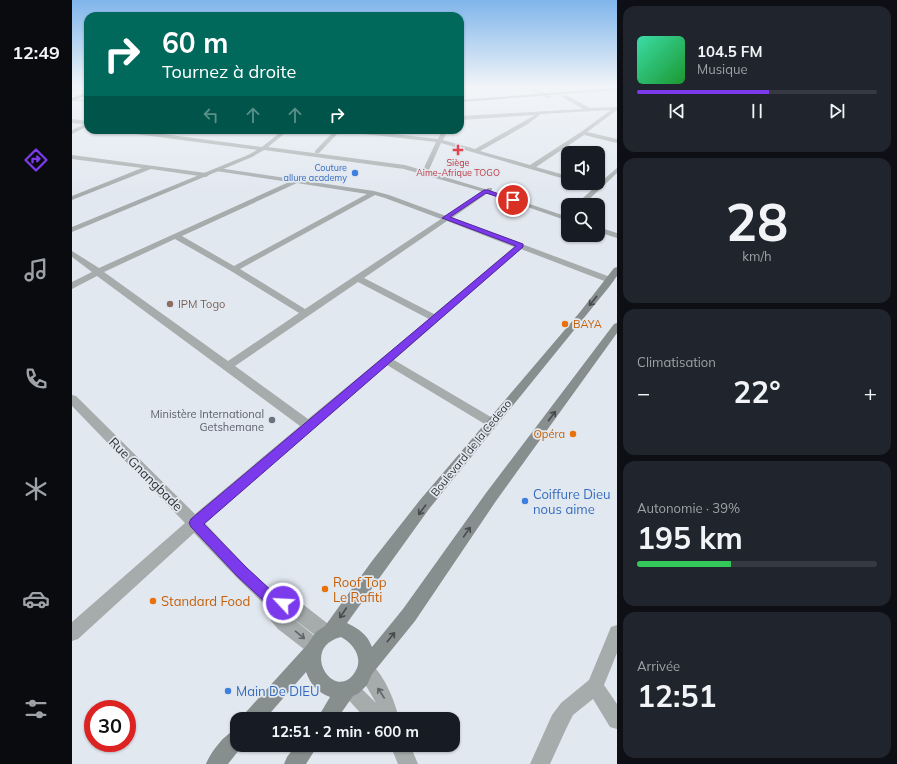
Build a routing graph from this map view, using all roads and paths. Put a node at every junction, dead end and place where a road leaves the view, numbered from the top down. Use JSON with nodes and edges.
{"nodes":[{"id":1,"x":528,"y":122,"type":"edge"},
{"id":2,"x":599,"y":122,"type":"edge"},
{"id":3,"x":72,"y":123,"type":"edge"},
{"id":4,"x":84,"y":125,"type":"edge"},
{"id":5,"x":84,"y":126,"type":"edge"},
{"id":6,"x":72,"y":132,"type":"edge"},
{"id":7,"x":583,"y":133,"type":"junction"},
{"id":8,"x":164,"y":134,"type":"edge"},
{"id":9,"x":281,"y":134,"type":"edge"},
{"id":10,"x":334,"y":134,"type":"edge"},
{"id":11,"x":380,"y":134,"type":"edge"},
{"id":12,"x":443,"y":134,"type":"edge"},
{"id":13,"x":439,"y":141,"type":"junction"},
{"id":14,"x":617,"y":141,"type":"edge"},
{"id":15,"x":265,"y":147,"type":"junction"},
{"id":16,"x":476,"y":151,"type":"junction"},
{"id":17,"x":317,"y":152,"type":"junction"},
{"id":18,"x":72,"y":157,"type":"edge"},
{"id":19,"x":532,"y":167,"type":"junction"},
{"id":20,"x":149,"y":168,"type":"junction"},
{"id":21,"x":218,"y":170,"type":"junction"},
{"id":22,"x":426,"y":170,"type":"junction"},
{"id":23,"x":617,"y":170,"type":"edge"},
{"id":24,"x":206,"y":175,"type":"junction"},
{"id":25,"x":561,"y":176,"type":"edge"},
{"id":26,"x":605,"y":181,"type":"edge"},
{"id":27,"x":294,"y":182,"type":"junction"},
{"id":28,"x":488,"y":190,"type":"junction"},
{"id":29,"x":595,"y":190,"type":"edge"},
{"id":30,"x":374,"y":193,"type":"junction"},
{"id":31,"x":72,"y":198,"type":"edge"},
{"id":32,"x":586,"y":198,"type":"edge"},
{"id":33,"x":561,"y":212,"type":"edge"},
{"id":34,"x":561,"y":216,"type":"edge"},
{"id":35,"x":446,"y":218,"type":"junction"},
{"id":36,"x":605,"y":226,"type":"edge"},
{"id":37,"x":72,"y":230,"type":"edge"},
{"id":38,"x":617,"y":230,"type":"edge"},
{"id":39,"x":605,"y":232,"type":"edge"},
{"id":40,"x":617,"y":236,"type":"edge"},
{"id":41,"x":177,"y":237,"type":"junction"},
{"id":42,"x":520,"y":246,"type":"junction"},
{"id":43,"x":72,"y":253,"type":"edge"},
{"id":44,"x":234,"y":269,"type":"junction"},
{"id":45,"x":98,"y":272,"type":"junction"},
{"id":46,"x":614,"y":275,"type":"edge"},
{"id":47,"x":356,"y":278,"type":"junction"},
{"id":48,"x":72,"y":286,"type":"edge"},
{"id":49,"x":305,"y":313,"type":"junction"},
{"id":50,"x":435,"y":318,"type":"junction"},
{"id":51,"x":617,"y":326,"type":"edge"},
{"id":52,"x":386,"y":360,"type":"junction"},
{"id":53,"x":228,"y":366,"type":"junction"},
{"id":54,"x":72,"y":399,"type":"edge"},
{"id":55,"x":492,"y":423,"type":"junction"},
{"id":56,"x":309,"y":426,"type":"junction"},
{"id":57,"x":195,"y":523,"type":"junction"},
{"id":58,"x":271,"y":600,"type":"junction"},
{"id":59,"x":329,"y":631,"type":"junction"},
{"id":60,"x":72,"y":633,"type":"edge"},
{"id":61,"x":617,"y":633,"type":"edge"},
{"id":62,"x":314,"y":649,"type":"junction"},
{"id":63,"x":366,"y":669,"type":"junction"},
{"id":64,"x":596,"y":686,"type":"junction"},
{"id":65,"x":348,"y":689,"type":"junction"},
{"id":66,"x":259,"y":712,"type":"edge"},
{"id":67,"x":331,"y":712,"type":"edge"},
{"id":68,"x":372,"y":712,"type":"edge"},
{"id":69,"x":389,"y":712,"type":"edge"},
{"id":70,"x":617,"y":720,"type":"edge"},
{"id":71,"x":230,"y":747,"type":"edge"},
{"id":72,"x":303,"y":752,"type":"edge"},
{"id":73,"x":403,"y":752,"type":"edge"},
{"id":74,"x":216,"y":764,"type":"edge"},
{"id":75,"x":294,"y":764,"type":"edge"},
{"id":76,"x":408,"y":764,"type":"edge"},
{"id":77,"x":540,"y":764,"type":"edge"}],
"edges":[{"from":1,"to":16,"type":"street"},
{"from":2,"to":7,"type":"street"},
{"from":3,"to":4,"type":"street"},
{"from":5,"to":6,"type":"street"},
{"from":7,"to":14,"type":"street"},
{"from":7,"to":19,"type":"street"},
{"from":8,"to":15,"type":"street"},
{"from":9,"to":15,"type":"street"},
{"from":10,"to":17,"type":"street"},
{"from":11,"to":13,"type":"street"},
{"from":12,"to":13,"type":"street"},
{"from":13,"to":16,"type":"street"},
{"from":13,"to":22,"type":"street"},
{"from":15,"to":17,"type":"street"},
{"from":15,"to":21,"type":"street"},
{"from":15,"to":22,"type":"street"},
{"from":16,"to":19,"type":"street"},
{"from":17,"to":22,"type":"street"},
{"from":18,"to":20,"type":"street"},
{"from":19,"to":25,"type":"street"},
{"from":20,"to":24,"type":"street"},
{"from":20,"to":31,"type":"street"},
{"from":21,"to":24,"type":"street"},
{"from":21,"to":27,"type":"street"},
{"from":22,"to":28,"type":"street"},
{"from":23,"to":26,"type":"street"},
{"from":24,"to":37,"type":"street"},
{"from":27,"to":30,"type":"street"},
{"from":27,"to":41,"type":"street"},
{"from":28,"to":33,"type":"street"},
{"from":28,"to":34,"type":"street"},
{"from":28,"to":35,"type":"street"},
{"from":29,"to":32,"type":"street"},
{"from":30,"to":35,"type":"street"},
{"from":30,"to":44,"type":"street"},
{"from":35,"to":42,"type":"street"},
{"from":35,"to":47,"type":"street"},
{"from":36,"to":38,"type":"street"},
{"from":39,"to":40,"type":"street"},
{"from":41,"to":44,"type":"street"},
{"from":41,"to":45,"type":"street"},
{"from":42,"to":46,"type":"street"},
{"from":42,"to":50,"type":"street"},
{"from":43,"to":45,"type":"street"},
{"from":44,"to":49,"type":"street"},
{"from":45,"to":48,"type":"street"},
{"from":45,"to":53,"type":"street"},
{"from":46,"to":55,"type":"main road","name":"Boulevard de la Cedeao","one_way":true},
{"from":47,"to":49,"type":"street"},
{"from":47,"to":50,"type":"street"},
{"from":49,"to":53,"type":"street"},
{"from":50,"to":52,"type":"street"},
{"from":63,"to":51,"type":"main road","one_way":true},
{"from":52,"to":55,"type":"street"},
{"from":52,"to":56,"type":"street"},
{"from":53,"to":56,"type":"street"},
{"from":54,"to":57,"type":"street","name":"Rue Gnangbade"},
{"from":55,"to":59,"type":"main road","name":"Boulevard de la Cedeao","one_way":true},
{"from":56,"to":57,"type":"street"},
{"from":57,"to":58,"type":"street","name":"Rue Gnangbade"},
{"from":57,"to":60,"type":"street"},
{"from":58,"to":59,"type":"street"},
{"from":58,"to":62,"type":"street","one_way":true},
{"from":59,"to":62,"type":"main road"},
{"from":59,"to":63,"type":"main road"},
{"from":61,"to":64,"type":"street"},
{"from":62,"to":65,"type":"main road"},
{"from":62,"to":66,"type":"main road"},
{"from":63,"to":65,"type":"main road"},
{"from":69,"to":63,"type":"street","one_way":true},
{"from":64,"to":70,"type":"street"},
{"from":64,"to":77,"type":"street"},
{"from":65,"to":67,"type":"main road"},
{"from":65,"to":68,"type":"street"},
{"from":71,"to":74,"type":"main road"},
{"from":72,"to":75,"type":"main road"},
{"from":73,"to":76,"type":"street"}]}
